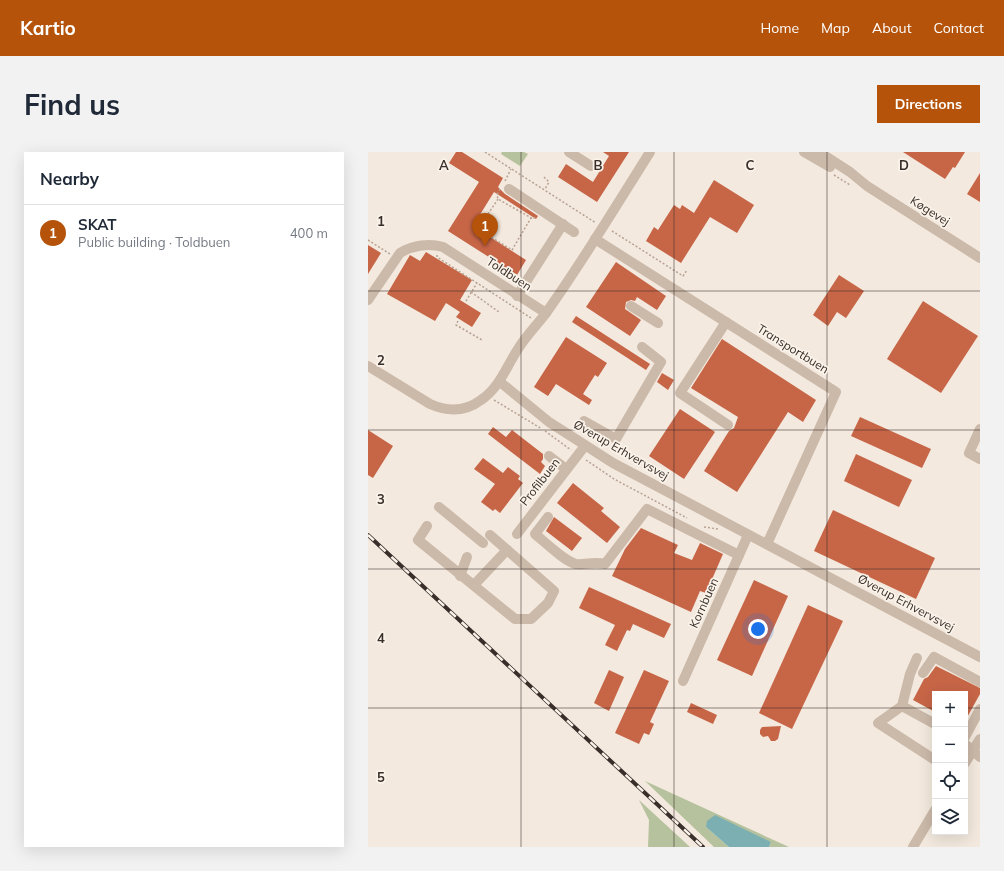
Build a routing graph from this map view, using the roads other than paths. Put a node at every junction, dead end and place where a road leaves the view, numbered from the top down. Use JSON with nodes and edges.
{"nodes":[{"id":1,"x":569,"y":152,"type":"edge"},
{"id":2,"x":650,"y":152,"type":"edge"},
{"id":3,"x":804,"y":152,"type":"edge"},
{"id":4,"x":819,"y":152,"type":"edge"},
{"id":5,"x":591,"y":166,"type":"dead end"},
{"id":6,"x":867,"y":186,"type":"junction"},
{"id":7,"x":509,"y":189,"type":"dead end"},
{"id":8,"x":563,"y":224,"type":"junction"},
{"id":9,"x":574,"y":232,"type":"dead end"},
{"id":10,"x":595,"y":238,"type":"junction"},
{"id":11,"x":980,"y":258,"type":"edge"},
{"id":12,"x":517,"y":296,"type":"junction"},
{"id":13,"x":368,"y":300,"type":"edge"},
{"id":14,"x":631,"y":306,"type":"dead end"},
{"id":15,"x":546,"y":313,"type":"junction"},
{"id":16,"x":726,"y":322,"type":"junction"},
{"id":17,"x":658,"y":323,"type":"dead end"},
{"id":18,"x":642,"y":347,"type":"dead end"},
{"id":19,"x":368,"y":366,"type":"edge"},
{"id":20,"x":500,"y":382,"type":"junction"},
{"id":21,"x":584,"y":421,"type":"dead end"},
{"id":22,"x":728,"y":425,"type":"dead end"},
{"id":23,"x":980,"y":428,"type":"edge"},
{"id":24,"x":584,"y":447,"type":"junction"},
{"id":25,"x":549,"y":456,"type":"dead end"},
{"id":26,"x":980,"y":459,"type":"edge"},
{"id":27,"x":566,"y":469,"type":"junction"},
{"id":28,"x":439,"y":507,"type":"dead end"},
{"id":29,"x":534,"y":510,"type":"junction"},
{"id":30,"x":428,"y":526,"type":"dead end"},
{"id":31,"x":517,"y":534,"type":"dead end"},
{"id":32,"x":490,"y":535,"type":"dead end"},
{"id":33,"x":748,"y":535,"type":"junction"},
{"id":34,"x":483,"y":543,"type":"dead end"},
{"id":35,"x":767,"y":544,"type":"junction"},
{"id":36,"x":508,"y":550,"type":"junction"},
{"id":37,"x":739,"y":555,"type":"junction"},
{"id":38,"x":467,"y":557,"type":"dead end"},
{"id":39,"x":460,"y":576,"type":"junction"},
{"id":40,"x":474,"y":586,"type":"junction"},
{"id":41,"x":980,"y":657,"type":"edge"},
{"id":42,"x":918,"y":658,"type":"dead end"},
{"id":43,"x":923,"y":673,"type":"dead end"},
{"id":44,"x":682,"y":682,"type":"dead end"},
{"id":45,"x":980,"y":682,"type":"edge"},
{"id":46,"x":902,"y":706,"type":"junction"},
{"id":47,"x":980,"y":709,"type":"edge"},
{"id":48,"x":932,"y":722,"type":"edge"},
{"id":49,"x":968,"y":731,"type":"edge"},
{"id":50,"x":980,"y":739,"type":"edge"},
{"id":51,"x":972,"y":751,"type":"edge"},
{"id":52,"x":932,"y":758,"type":"edge"},
{"id":53,"x":932,"y":815,"type":"edge"},
{"id":54,"x":913,"y":847,"type":"edge"}],
"edges":[{"from":1,"to":5,"type":"street"},
{"from":2,"to":10,"type":"street"},
{"from":3,"to":6,"type":"street","name":"Køgevej"},
{"from":4,"to":6,"type":"street","name":"Køgevej"},
{"from":6,"to":11,"type":"street","name":"Køgevej"},
{"from":7,"to":8,"type":"street"},
{"from":8,"to":9,"type":"street"},
{"from":8,"to":12,"type":"street"},
{"from":10,"to":15,"type":"street"},
{"from":10,"to":16,"type":"street","name":"Transportbuen"},
{"from":12,"to":13,"type":"street","name":"Toldbuen"},
{"from":12,"to":15,"type":"street","name":"Toldbuen"},
{"from":14,"to":17,"type":"street"},
{"from":15,"to":20,"type":"street"},
{"from":16,"to":22,"type":"street"},
{"from":16,"to":35,"type":"street","name":"Transportbuen"},
{"from":18,"to":21,"type":"street"},
{"from":19,"to":20,"type":"street"},
{"from":20,"to":24,"type":"street","name":"Øverup Erhvervsvej"},
{"from":23,"to":26,"type":"street"},
{"from":24,"to":27,"type":"street","name":"Profilbuen"},
{"from":24,"to":33,"type":"street","name":"Øverup Erhvervsvej"},
{"from":25,"to":27,"type":"street"},
{"from":27,"to":29,"type":"street","name":"Profilbuen"},
{"from":28,"to":34,"type":"street"},
{"from":29,"to":31,"type":"street","name":"Profilbuen"},
{"from":29,"to":37,"type":"street"},
{"from":30,"to":39,"type":"street"},
{"from":32,"to":36,"type":"street"},
{"from":33,"to":35,"type":"street","name":"Øverup Erhvervsvej"},
{"from":33,"to":37,"type":"street","name":"Kornbuen"},
{"from":35,"to":41,"type":"street","name":"Øverup Erhvervsvej"},
{"from":36,"to":40,"type":"street"},
{"from":36,"to":40,"type":"street"},
{"from":37,"to":44,"type":"street","name":"Kornbuen"},
{"from":38,"to":39,"type":"street"},
{"from":39,"to":40,"type":"street"},
{"from":42,"to":46,"type":"street"},
{"from":43,"to":45,"type":"street"},
{"from":46,"to":48,"type":"street"},
{"from":46,"to":52,"type":"street"},
{"from":47,"to":49,"type":"street"},
{"from":50,"to":51,"type":"street"},
{"from":53,"to":54,"type":"street"}]}
